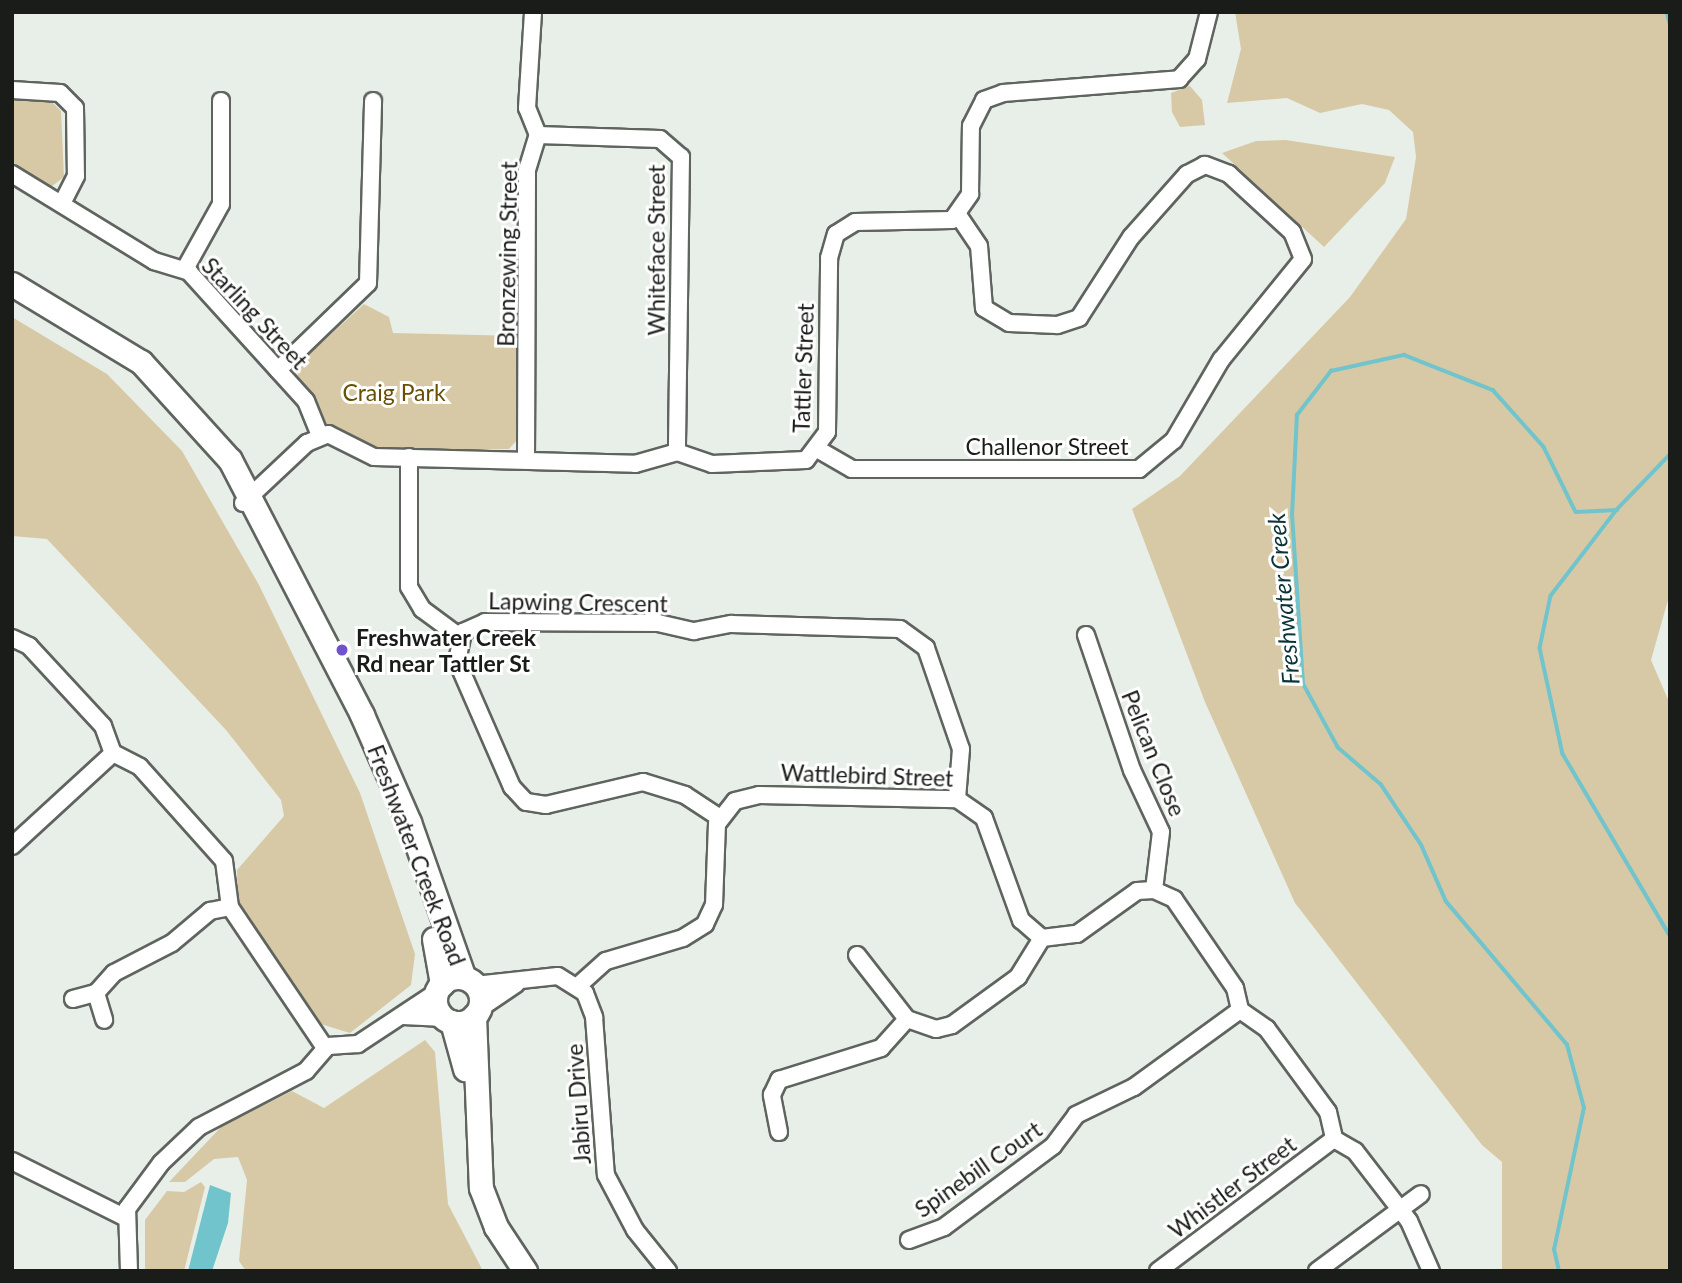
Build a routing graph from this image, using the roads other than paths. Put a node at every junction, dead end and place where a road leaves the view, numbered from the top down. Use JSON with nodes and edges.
{"nodes":[{"id":1,"x":533,"y":12,"type":"edge"},
{"id":2,"x":1209,"y":12,"type":"edge"},
{"id":3,"x":12,"y":90,"type":"edge"},
{"id":4,"x":221,"y":101,"type":"dead end"},
{"id":5,"x":373,"y":101,"type":"dead end"},
{"id":6,"x":538,"y":135,"type":"junction"},
{"id":7,"x":12,"y":174,"type":"edge"},
{"id":8,"x":62,"y":204,"type":"junction"},
{"id":9,"x":959,"y":216,"type":"junction"},
{"id":10,"x":185,"y":269,"type":"junction"},
{"id":11,"x":12,"y":284,"type":"edge"},
{"id":12,"x":12,"y":299,"type":"edge"},
{"id":13,"x":278,"y":370,"type":"junction"},
{"id":14,"x":320,"y":435,"type":"junction"},
{"id":15,"x":819,"y":450,"type":"junction"},
{"id":16,"x":677,"y":452,"type":"junction"},
{"id":17,"x":409,"y":457,"type":"junction"},
{"id":18,"x":526,"y":460,"type":"junction"},
{"id":19,"x":245,"y":500,"type":"junction"},
{"id":20,"x":1086,"y":635,"type":"dead end"},
{"id":21,"x":460,"y":637,"type":"junction"},
{"id":22,"x":12,"y":638,"type":"edge"},
{"id":23,"x":113,"y":753,"type":"junction"},
{"id":24,"x":957,"y":799,"type":"junction"},
{"id":25,"x":720,"y":818,"type":"junction"},
{"id":26,"x":12,"y":846,"type":"edge"},
{"id":27,"x":1154,"y":890,"type":"junction"},
{"id":28,"x":230,"y":906,"type":"junction"},
{"id":29,"x":1042,"y":938,"type":"junction"},
{"id":30,"x":857,"y":955,"type":"dead end"},
{"id":31,"x":516,"y":984,"type":"junction"},
{"id":32,"x":455,"y":985,"type":"junction"},
{"id":33,"x":579,"y":985,"type":"junction"},
{"id":34,"x":96,"y":993,"type":"junction"},
{"id":35,"x":73,"y":999,"type":"dead end"},
{"id":36,"x":1240,"y":1010,"type":"junction"},
{"id":37,"x":403,"y":1016,"type":"junction"},
{"id":38,"x":462,"y":1016,"type":"junction"},
{"id":39,"x":907,"y":1019,"type":"junction"},
{"id":40,"x":104,"y":1020,"type":"dead end"},
{"id":41,"x":325,"y":1048,"type":"junction"},
{"id":42,"x":779,"y":1132,"type":"dead end"},
{"id":43,"x":1334,"y":1139,"type":"junction"},
{"id":44,"x":12,"y":1161,"type":"edge"},
{"id":45,"x":1421,"y":1194,"type":"dead end"},
{"id":46,"x":1400,"y":1209,"type":"junction"},
{"id":47,"x":124,"y":1217,"type":"junction"},
{"id":48,"x":909,"y":1240,"type":"dead end"},
{"id":49,"x":129,"y":1271,"type":"edge"},
{"id":50,"x":512,"y":1271,"type":"edge"},
{"id":51,"x":525,"y":1271,"type":"edge"},
{"id":52,"x":668,"y":1271,"type":"edge"},
{"id":53,"x":1158,"y":1271,"type":"edge"},
{"id":54,"x":1317,"y":1271,"type":"edge"},
{"id":55,"x":1431,"y":1271,"type":"edge"}],
"edges":[{"from":1,"to":6,"type":"street","name":"Bronzewing Street"},
{"from":2,"to":9,"type":"street"},
{"from":3,"to":8,"type":"street"},
{"from":4,"to":10,"type":"street"},
{"from":5,"to":13,"type":"street"},
{"from":6,"to":16,"type":"street","name":"Whiteface Street"},
{"from":6,"to":18,"type":"street","name":"Bronzewing Street"},
{"from":7,"to":8,"type":"street","name":"Starling Street"},
{"from":8,"to":10,"type":"street","name":"Starling Street"},
{"from":9,"to":15,"type":"street","name":"Tattler Street"},
{"from":9,"to":15,"type":"street","name":"Challenor Street"},
{"from":10,"to":13,"type":"street","name":"Starling Street"},
{"from":11,"to":19,"type":"main road","name":"Freshwater Creek Road"},
{"from":12,"to":19,"type":"main road","name":"Freshwater Creek Road"},
{"from":13,"to":14,"type":"street","name":"Starling Street"},
{"from":14,"to":17,"type":"street"},
{"from":14,"to":19,"type":"street"},
{"from":15,"to":16,"type":"street","name":"Tattler Street"},
{"from":16,"to":18,"type":"street"},
{"from":17,"to":18,"type":"street"},
{"from":17,"to":21,"type":"street"},
{"from":19,"to":32,"type":"main road","name":"Freshwater Creek Road"},
{"from":20,"to":27,"type":"street","name":"Pelican Close"},
{"from":21,"to":24,"type":"street","name":"Lapwing Crescent"},
{"from":21,"to":25,"type":"street"},
{"from":22,"to":23,"type":"street"},
{"from":23,"to":26,"type":"street"},
{"from":23,"to":28,"type":"street"},
{"from":24,"to":25,"type":"street","name":"Wattlebird Street"},
{"from":24,"to":29,"type":"street","name":"Wattlebird Street"},
{"from":25,"to":33,"type":"street"},
{"from":27,"to":29,"type":"street"},
{"from":27,"to":36,"type":"street"},
{"from":28,"to":34,"type":"street"},
{"from":28,"to":41,"type":"street"},
{"from":29,"to":39,"type":"street"},
{"from":30,"to":39,"type":"street"},
{"from":31,"to":32,"type":"street"},
{"from":31,"to":33,"type":"street"},
{"from":31,"to":38,"type":"street"},
{"from":32,"to":37,"type":"street"},
{"from":32,"to":38,"type":"main road"},
{"from":32,"to":38,"type":"main road"},
{"from":33,"to":52,"type":"street","name":"Jabiru Drive"},
{"from":34,"to":35,"type":"street"},
{"from":34,"to":40,"type":"street"},
{"from":36,"to":43,"type":"street"},
{"from":36,"to":48,"type":"street","name":"Spinebill Court"},
{"from":37,"to":38,"type":"street"},
{"from":37,"to":41,"type":"street"},
{"from":38,"to":50,"type":"main road"},
{"from":38,"to":51,"type":"main road"},
{"from":39,"to":42,"type":"street"},
{"from":41,"to":47,"type":"street"},
{"from":43,"to":46,"type":"street"},
{"from":43,"to":53,"type":"street","name":"Whistler Street"},
{"from":44,"to":47,"type":"street"},
{"from":45,"to":46,"type":"street"},
{"from":46,"to":54,"type":"street"},
{"from":46,"to":55,"type":"street"},
{"from":47,"to":49,"type":"street"}]}
